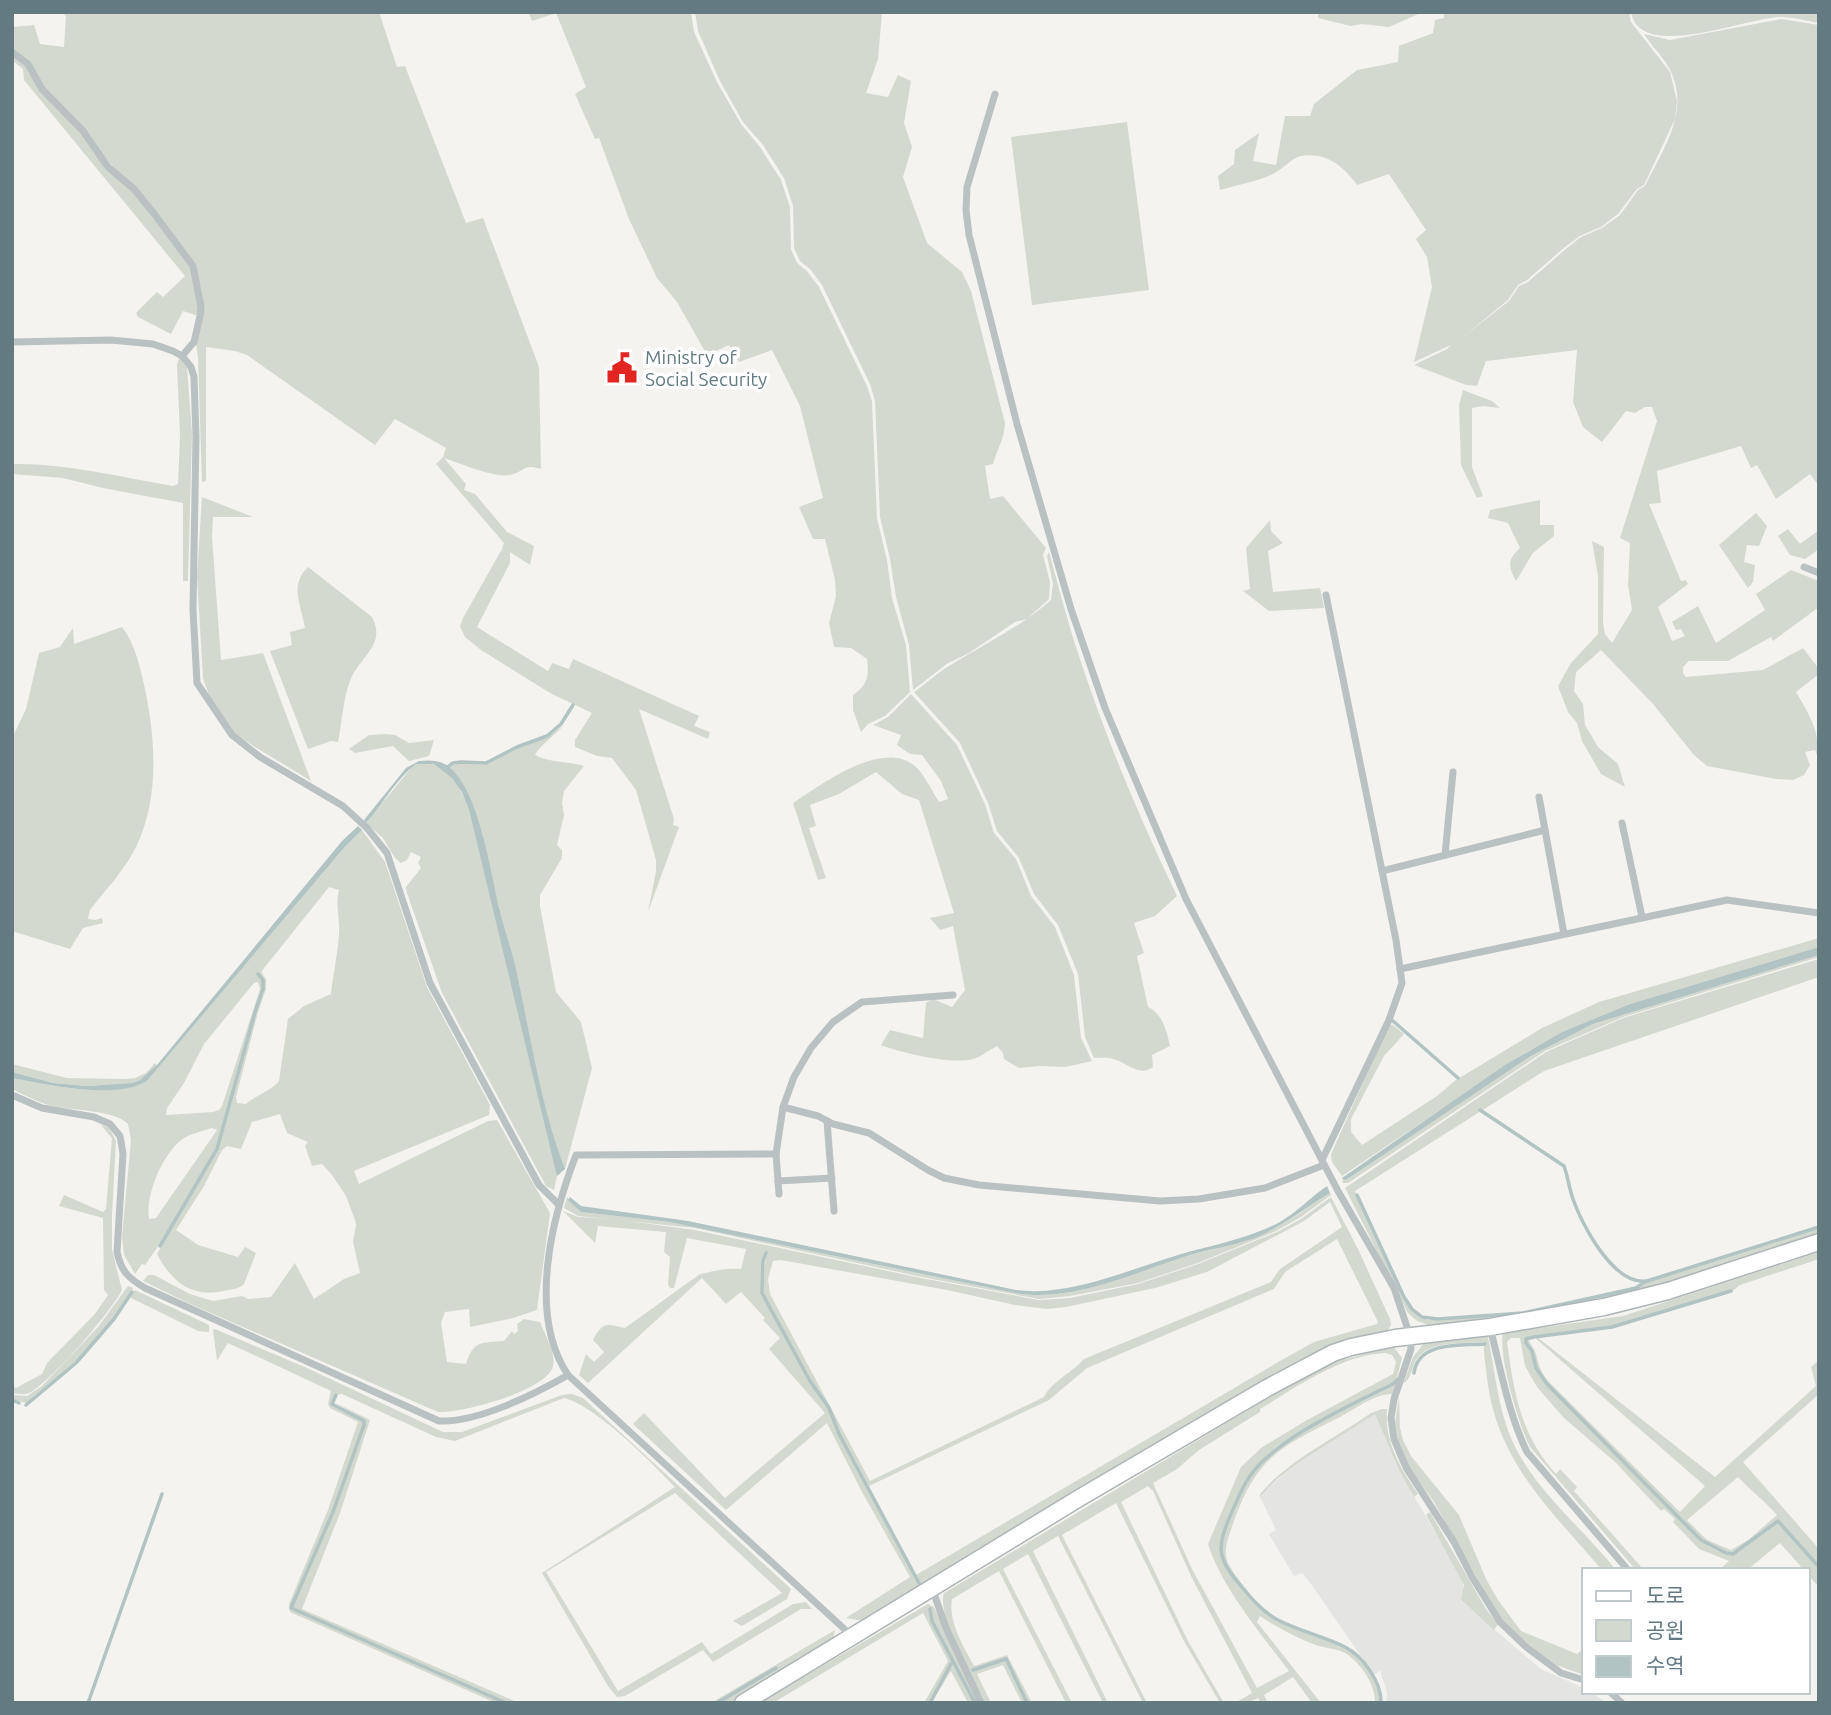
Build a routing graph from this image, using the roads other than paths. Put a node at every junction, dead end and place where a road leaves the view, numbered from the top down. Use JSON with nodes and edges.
{"nodes":[{"id":1,"x":12,"y":52,"type":"edge"},
{"id":2,"x":995,"y":94,"type":"dead end"},
{"id":3,"x":12,"y":342,"type":"edge"},
{"id":4,"x":182,"y":356,"type":"junction"},
{"id":5,"x":1804,"y":567,"type":"dead end"},
{"id":6,"x":1819,"y":573,"type":"edge"},
{"id":7,"x":1326,"y":595,"type":"dead end"},
{"id":8,"x":1453,"y":772,"type":"dead end"},
{"id":9,"x":1539,"y":797,"type":"dead end"},
{"id":10,"x":1622,"y":823,"type":"dead end"},
{"id":11,"x":1545,"y":830,"type":"junction"},
{"id":12,"x":1445,"y":855,"type":"junction"},
{"id":13,"x":1382,"y":871,"type":"junction"},
{"id":14,"x":1819,"y":913,"type":"edge"},
{"id":15,"x":1642,"y":917,"type":"junction"},
{"id":16,"x":1564,"y":934,"type":"junction"},
{"id":17,"x":1400,"y":969,"type":"junction"},
{"id":18,"x":953,"y":995,"type":"dead end"},
{"id":19,"x":12,"y":1095,"type":"edge"},
{"id":20,"x":783,"y":1107,"type":"junction"},
{"id":21,"x":827,"y":1121,"type":"junction"},
{"id":22,"x":776,"y":1154,"type":"junction"},
{"id":23,"x":1323,"y":1163,"type":"junction"},
{"id":24,"x":832,"y":1178,"type":"junction"},
{"id":25,"x":778,"y":1181,"type":"junction"},
{"id":26,"x":779,"y":1194,"type":"dead end"},
{"id":27,"x":558,"y":1204,"type":"junction"},
{"id":28,"x":834,"y":1211,"type":"dead end"},
{"id":29,"x":1819,"y":1242,"type":"edge"},
{"id":30,"x":1490,"y":1327,"type":"junction"},
{"id":31,"x":1410,"y":1336,"type":"junction"},
{"id":32,"x":568,"y":1375,"type":"junction"},
{"id":33,"x":1626,"y":1568,"type":"edge"},
{"id":34,"x":932,"y":1588,"type":"junction"},
{"id":35,"x":853,"y":1637,"type":"junction"},
{"id":36,"x":1582,"y":1679,"type":"edge"},
{"id":37,"x":743,"y":1703,"type":"edge"},
{"id":38,"x":981,"y":1703,"type":"edge"}],
"edges":[{"from":1,"to":4,"type":"street"},
{"from":2,"to":23,"type":"street"},
{"from":3,"to":4,"type":"street"},
{"from":4,"to":27,"type":"street"},
{"from":5,"to":6,"type":"street"},
{"from":7,"to":13,"type":"street"},
{"from":8,"to":12,"type":"street"},
{"from":9,"to":11,"type":"street"},
{"from":10,"to":15,"type":"street"},
{"from":11,"to":12,"type":"street"},
{"from":11,"to":16,"type":"street"},
{"from":12,"to":13,"type":"street"},
{"from":13,"to":17,"type":"street"},
{"from":14,"to":15,"type":"street"},
{"from":15,"to":16,"type":"street"},
{"from":16,"to":17,"type":"street"},
{"from":17,"to":23,"type":"street"},
{"from":18,"to":20,"type":"street"},
{"from":19,"to":32,"type":"street"},
{"from":20,"to":21,"type":"street"},
{"from":20,"to":22,"type":"street"},
{"from":21,"to":23,"type":"street"},
{"from":21,"to":24,"type":"street"},
{"from":22,"to":25,"type":"street"},
{"from":22,"to":27,"type":"street"},
{"from":23,"to":31,"type":"street"},
{"from":24,"to":25,"type":"street"},
{"from":24,"to":28,"type":"street"},
{"from":25,"to":26,"type":"street"},
{"from":27,"to":32,"type":"street"},
{"from":29,"to":30,"type":"main road"},
{"from":30,"to":31,"type":"main road"},
{"from":30,"to":33,"type":"street"},
{"from":31,"to":34,"type":"main road"},
{"from":31,"to":36,"type":"street"},
{"from":32,"to":35,"type":"street"},
{"from":34,"to":35,"type":"main road"},
{"from":34,"to":38,"type":"street"},
{"from":35,"to":37,"type":"main road"}]}
